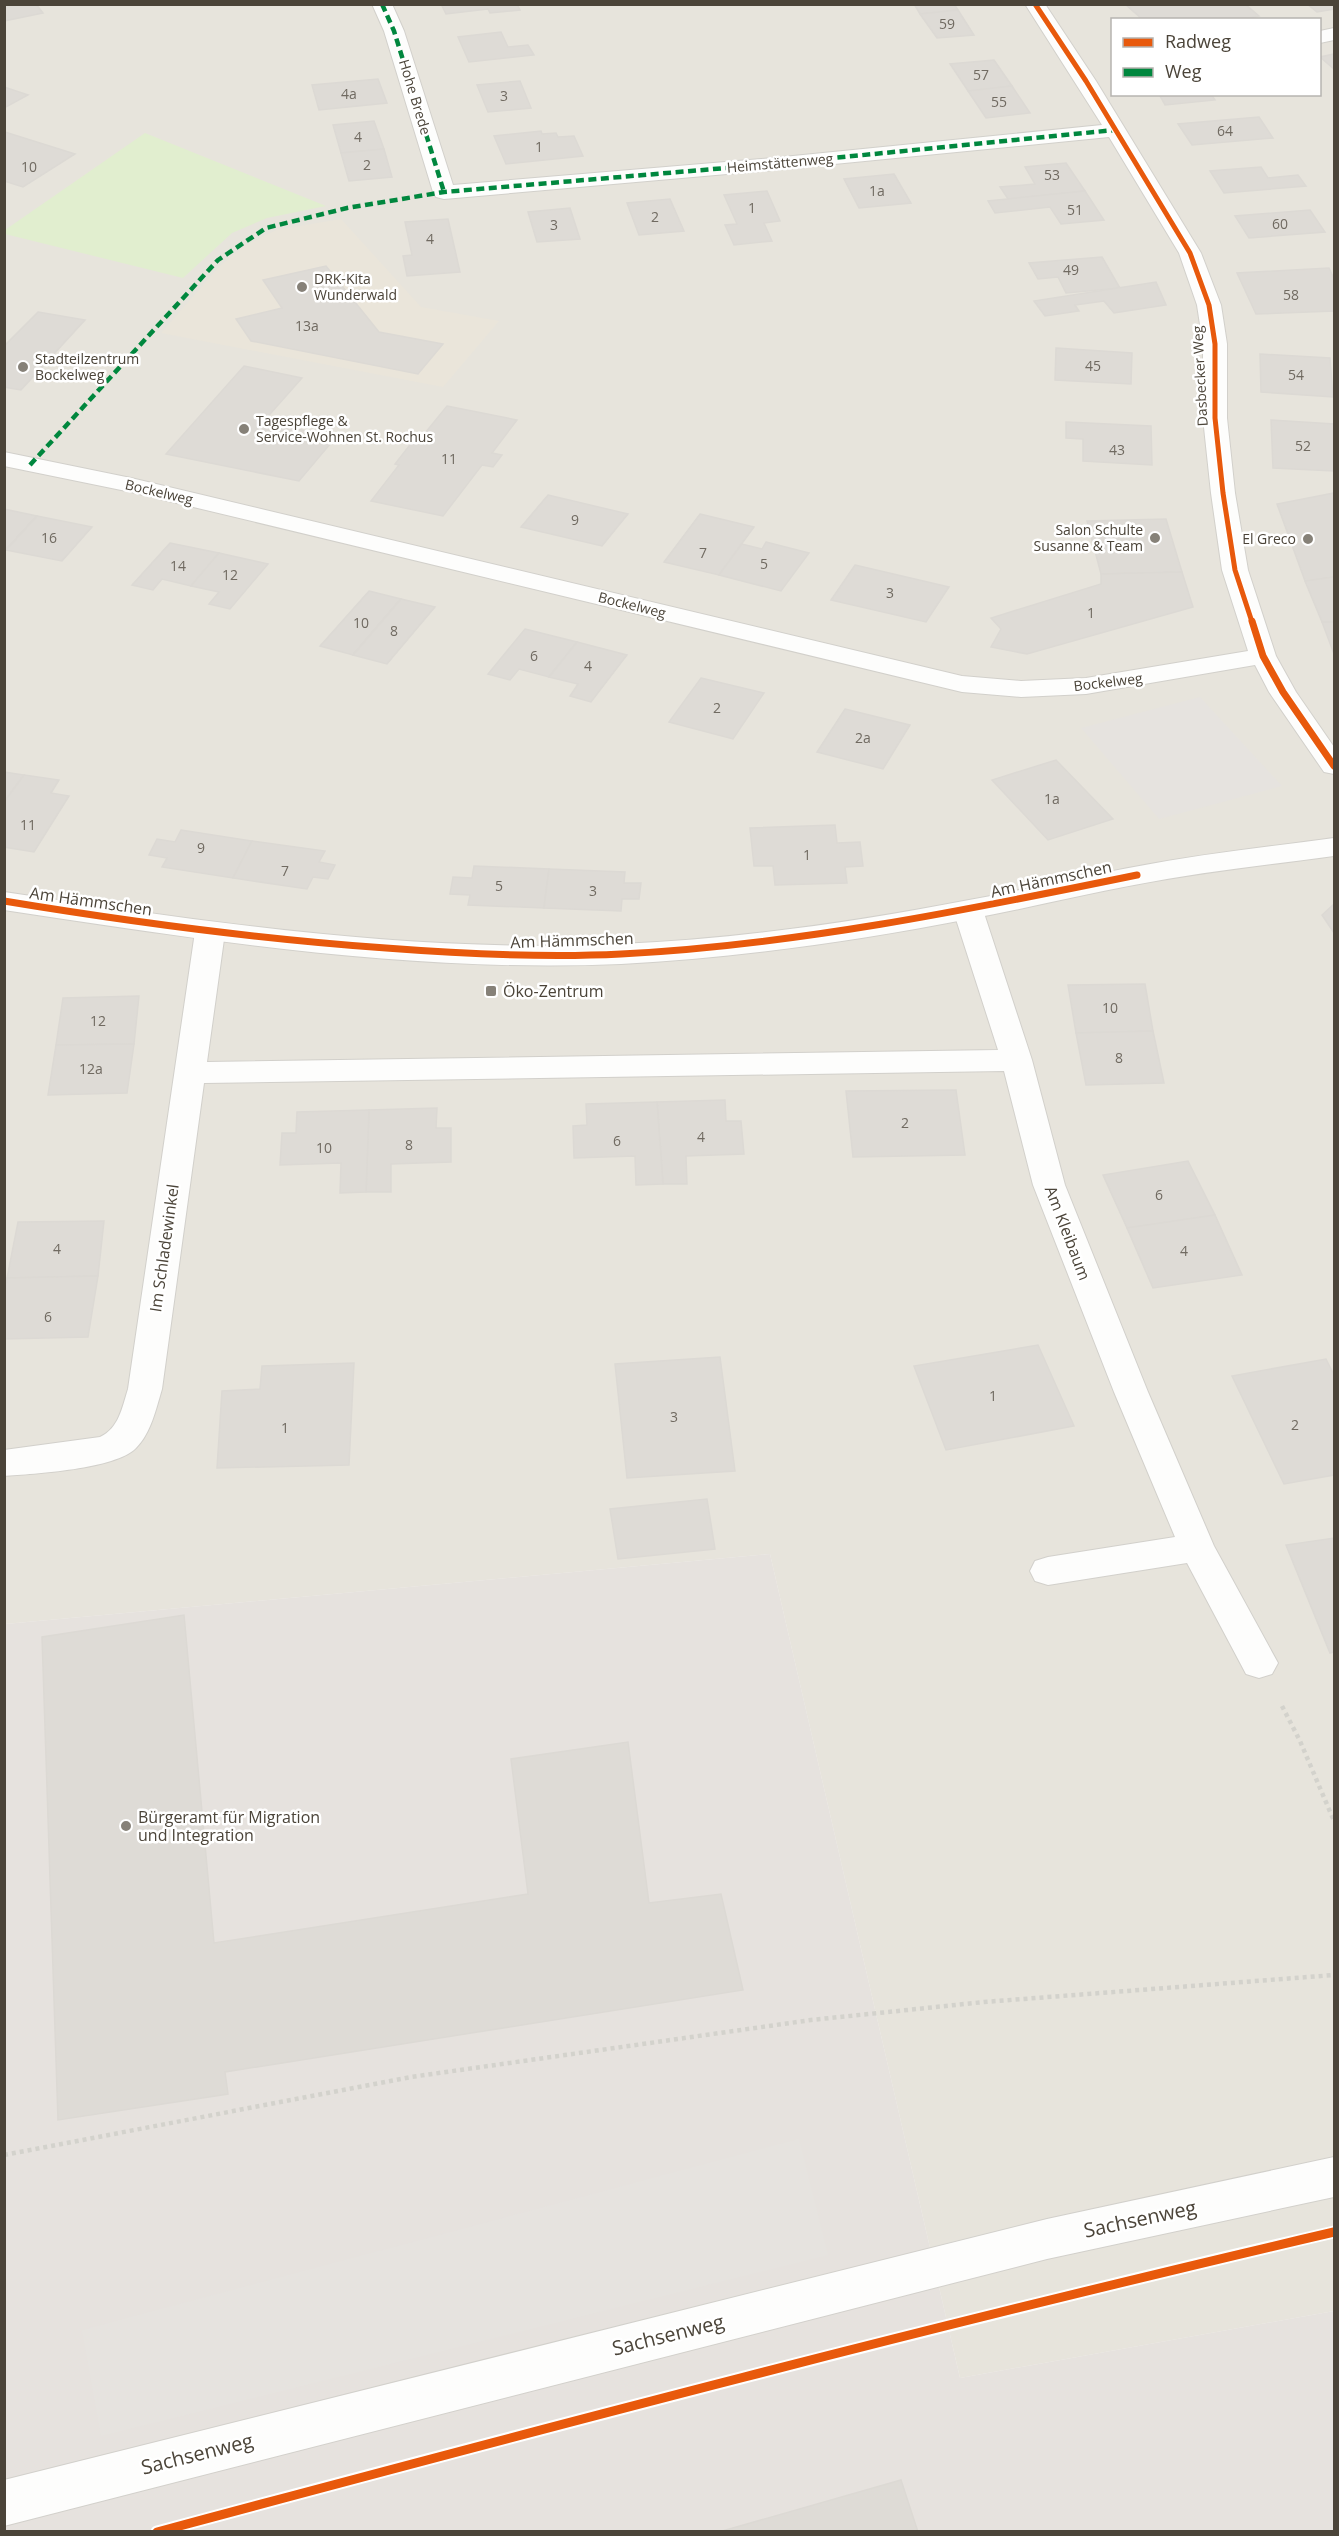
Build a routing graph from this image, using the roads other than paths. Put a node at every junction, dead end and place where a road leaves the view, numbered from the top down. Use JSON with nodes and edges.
{"nodes":[{"id":1,"x":382,"y":4,"type":"edge"},
{"id":2,"x":1035,"y":4,"type":"edge"},
{"id":3,"x":1115,"y":130,"type":"junction"},
{"id":4,"x":444,"y":192,"type":"joint"},
{"id":5,"x":4,"y":459,"type":"edge"},
{"id":6,"x":1263,"y":656,"type":"junction"},
{"id":7,"x":1335,"y":766,"type":"edge"},
{"id":8,"x":1335,"y":847,"type":"edge"},
{"id":9,"x":4,"y":901,"type":"edge"},
{"id":10,"x":968,"y":910,"type":"junction"},
{"id":11,"x":210,"y":932,"type":"junction"},
{"id":12,"x":1017,"y":1060,"type":"junction"},
{"id":13,"x":189,"y":1073,"type":"junction"},
{"id":14,"x":4,"y":1463,"type":"edge"},
{"id":15,"x":1197,"y":1547,"type":"junction"},
{"id":16,"x":1048,"y":1571,"type":"dead end"},
{"id":17,"x":1259,"y":1663,"type":"road end"},
{"id":18,"x":1335,"y":2177,"type":"edge"},
{"id":19,"x":4,"y":2503,"type":"edge"}],
"edges":[{"from":1,"to":4,"type":"street","name":"Hohe Brede"},
{"from":2,"to":3,"type":"street","name":"Dasbecker Weg"},
{"from":3,"to":4,"type":"street","name":"Heimstättenweg"},
{"from":3,"to":6,"type":"street","name":"Dasbecker Weg"},
{"from":5,"to":6,"type":"street","name":"Bockelweg"},
{"from":6,"to":7,"type":"street","name":"Dasbecker Weg"},
{"from":8,"to":10,"type":"street","name":"Am Hämmschen"},
{"from":9,"to":11,"type":"street","name":"Am Hämmschen"},
{"from":10,"to":11,"type":"street","name":"Am Hämmschen"},
{"from":10,"to":12,"type":"street","name":"Am Kleibaum"},
{"from":11,"to":13,"type":"street","name":"Im Schladewinkel"},
{"from":12,"to":13,"type":"street"},
{"from":12,"to":15,"type":"street","name":"Am Kleibaum"},
{"from":13,"to":14,"type":"street","name":"Im Schladewinkel"},
{"from":15,"to":16,"type":"street"},
{"from":15,"to":17,"type":"street","name":"Am Kleibaum"},
{"from":18,"to":19,"type":"street","name":"Sachsenweg"}]}
